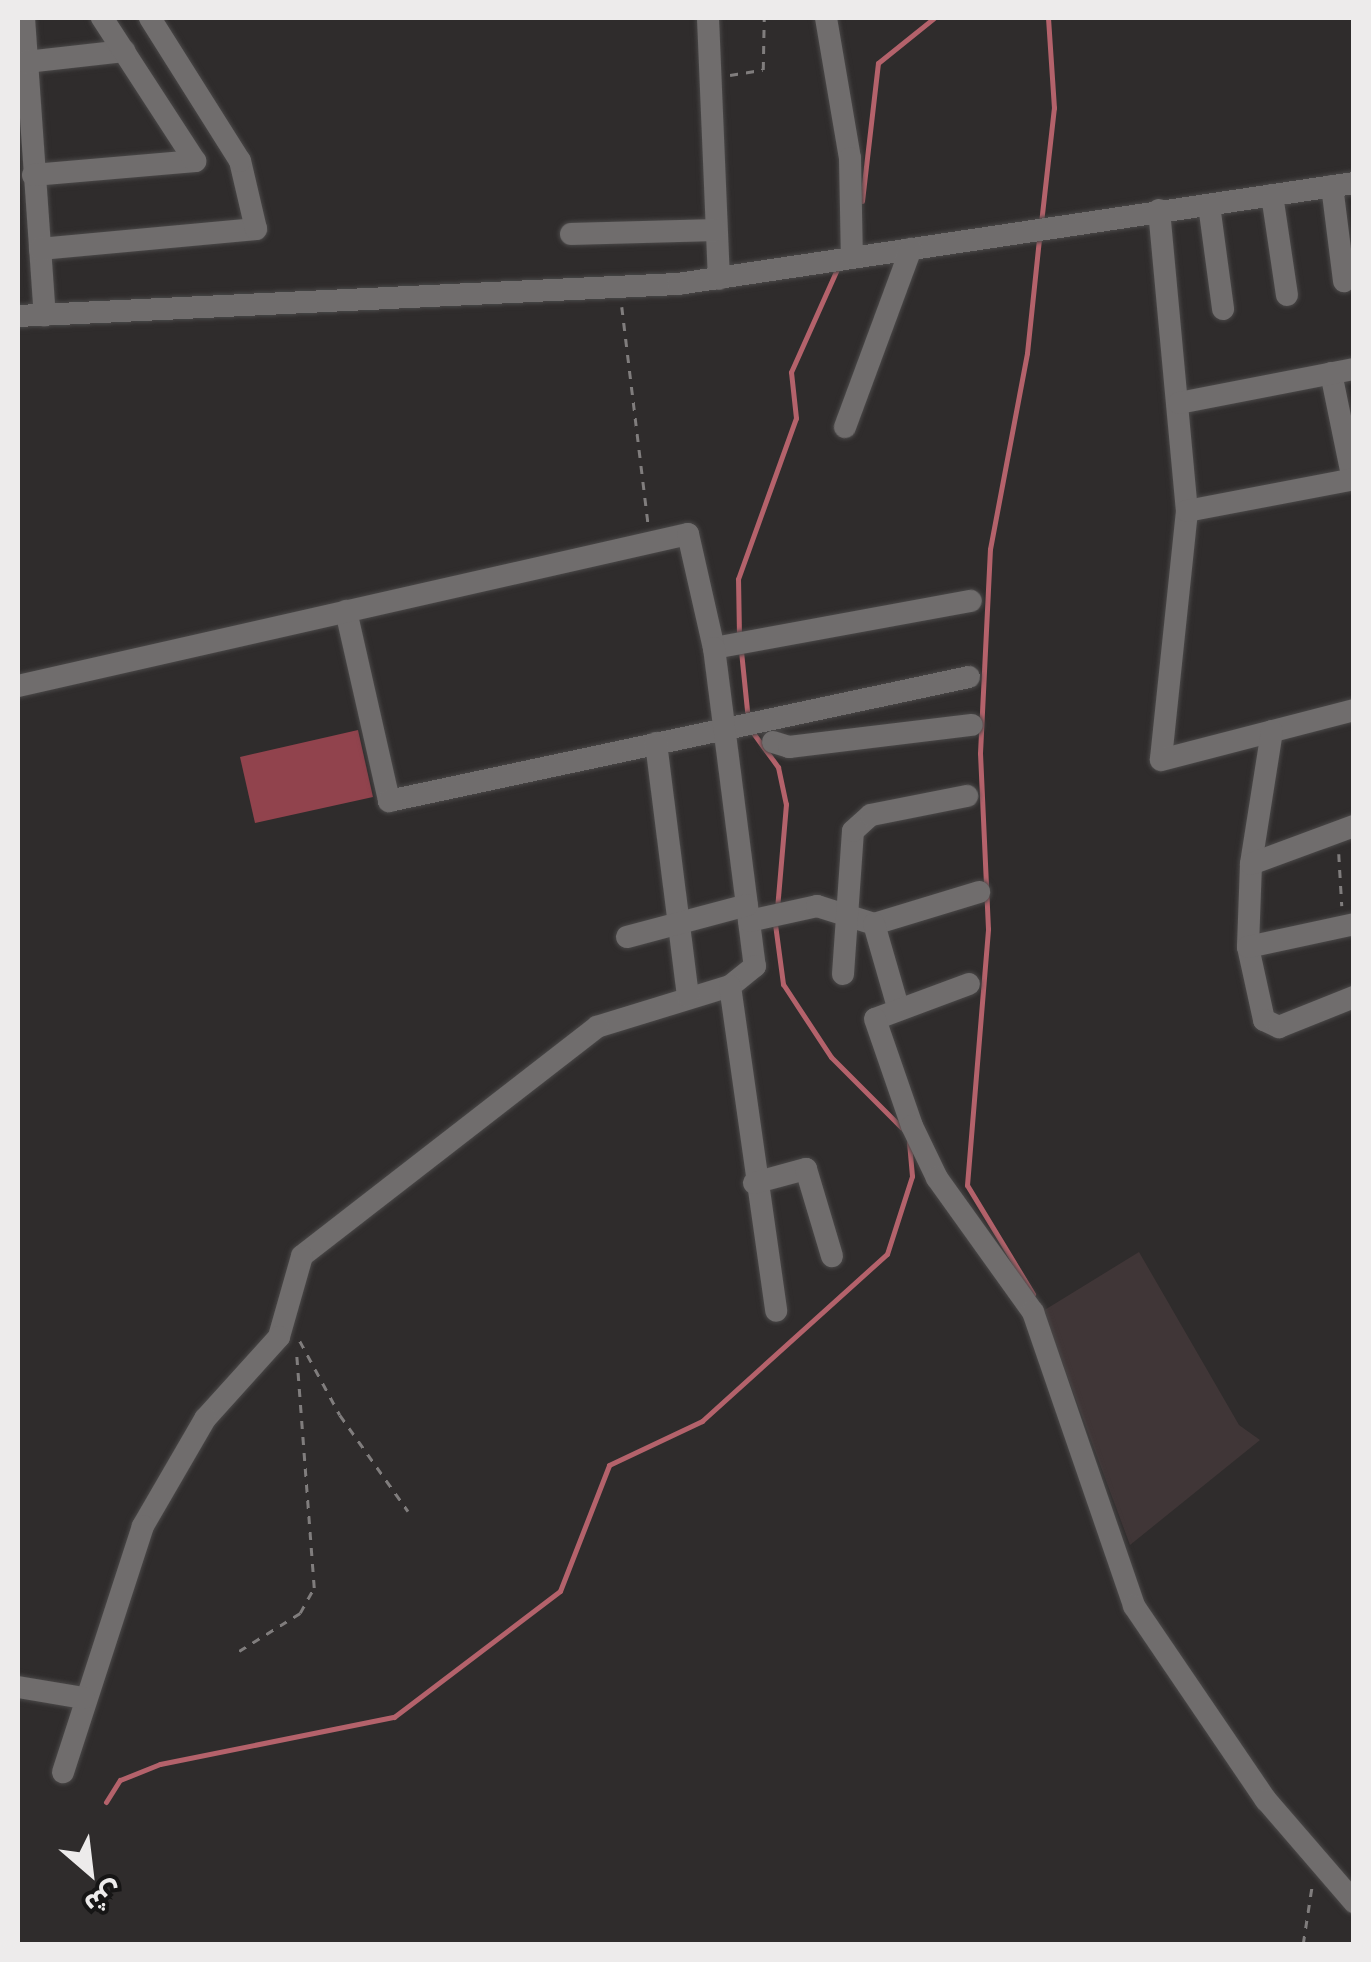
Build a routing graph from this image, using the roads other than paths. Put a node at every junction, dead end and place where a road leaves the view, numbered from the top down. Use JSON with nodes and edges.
{"nodes":[{"id":1,"x":24,"y":18,"type":"edge"},
{"id":2,"x":102,"y":18,"type":"edge"},
{"id":3,"x":150,"y":18,"type":"edge"},
{"id":4,"x":708,"y":18,"type":"edge"},
{"id":5,"x":826,"y":18,"type":"edge"},
{"id":6,"x":124,"y":51,"type":"junction"},
{"id":7,"x":26,"y":62,"type":"junction"},
{"id":8,"x":34,"y":175,"type":"junction"},
{"id":9,"x":1343,"y":184,"type":"edge"},
{"id":10,"x":1272,"y":195,"type":"junction"},
{"id":11,"x":1210,"y":205,"type":"junction"},
{"id":12,"x":1159,"y":210,"type":"junction"},
{"id":13,"x":715,"y":230,"type":"junction"},
{"id":14,"x":571,"y":234,"type":"dead end"},
{"id":15,"x":40,"y":249,"type":"junction"},
{"id":16,"x":911,"y":249,"type":"junction"},
{"id":17,"x":852,"y":258,"type":"junction"},
{"id":18,"x":719,"y":280,"type":"junction"},
{"id":19,"x":1344,"y":282,"type":"dead end"},
{"id":20,"x":1288,"y":295,"type":"dead end"},
{"id":21,"x":1224,"y":309,"type":"dead end"},
{"id":22,"x":45,"y":315,"type":"junction"},
{"id":23,"x":18,"y":316,"type":"edge"},
{"id":24,"x":1342,"y":371,"type":"edge"},
{"id":25,"x":1179,"y":404,"type":"junction"},
{"id":26,"x":845,"y":428,"type":"dead end"},
{"id":27,"x":1353,"y":480,"type":"edge"},
{"id":28,"x":1186,"y":511,"type":"junction"},
{"id":29,"x":971,"y":601,"type":"dead end"},
{"id":30,"x":346,"y":611,"type":"junction"},
{"id":31,"x":714,"y":648,"type":"junction"},
{"id":32,"x":969,"y":676,"type":"dead end"},
{"id":33,"x":18,"y":686,"type":"edge"},
{"id":34,"x":1354,"y":710,"type":"edge"},
{"id":35,"x":972,"y":726,"type":"dead end"},
{"id":36,"x":724,"y":728,"type":"junction"},
{"id":37,"x":1272,"y":731,"type":"junction"},
{"id":38,"x":773,"y":742,"type":"dead end"},
{"id":39,"x":656,"y":743,"type":"junction"},
{"id":40,"x":967,"y":796,"type":"dead end"},
{"id":41,"x":1346,"y":829,"type":"edge"},
{"id":42,"x":1251,"y":864,"type":"junction"},
{"id":43,"x":979,"y":892,"type":"dead end"},
{"id":44,"x":748,"y":913,"type":"junction"},
{"id":45,"x":844,"y":920,"type":"junction"},
{"id":46,"x":679,"y":924,"type":"junction"},
{"id":47,"x":874,"y":924,"type":"junction"},
{"id":48,"x":1349,"y":925,"type":"edge"},
{"id":49,"x":628,"y":937,"type":"dead end"},
{"id":50,"x":1248,"y":948,"type":"junction"},
{"id":51,"x":843,"y":974,"type":"dead end"},
{"id":52,"x":969,"y":984,"type":"dead end"},
{"id":53,"x":730,"y":986,"type":"junction"},
{"id":54,"x":688,"y":996,"type":"junction"},
{"id":55,"x":1354,"y":998,"type":"edge"},
{"id":56,"x":898,"y":1007,"type":"junction"},
{"id":57,"x":754,"y":1182,"type":"junction"},
{"id":58,"x":832,"y":1256,"type":"dead end"},
{"id":59,"x":776,"y":1311,"type":"dead end"},
{"id":60,"x":18,"y":1687,"type":"edge"},
{"id":61,"x":84,"y":1698,"type":"junction"},
{"id":62,"x":63,"y":1772,"type":"dead end"},
{"id":63,"x":1354,"y":1902,"type":"edge"}],
"edges":[{"from":1,"to":7,"type":"street"},
{"from":2,"to":6,"type":"street"},
{"from":3,"to":15,"type":"street"},
{"from":4,"to":13,"type":"street"},
{"from":5,"to":17,"type":"street"},
{"from":6,"to":7,"type":"street"},
{"from":6,"to":8,"type":"street"},
{"from":7,"to":8,"type":"street"},
{"from":8,"to":15,"type":"street"},
{"from":9,"to":10,"type":"street"},
{"from":9,"to":19,"type":"street"},
{"from":10,"to":11,"type":"street"},
{"from":10,"to":20,"type":"street"},
{"from":11,"to":12,"type":"street"},
{"from":11,"to":21,"type":"street"},
{"from":12,"to":16,"type":"street"},
{"from":12,"to":25,"type":"street"},
{"from":13,"to":14,"type":"street"},
{"from":13,"to":18,"type":"street"},
{"from":15,"to":22,"type":"street"},
{"from":16,"to":17,"type":"street"},
{"from":16,"to":26,"type":"street"},
{"from":17,"to":18,"type":"street"},
{"from":18,"to":22,"type":"street"},
{"from":22,"to":23,"type":"street"},
{"from":24,"to":25,"type":"street"},
{"from":24,"to":27,"type":"street"},
{"from":25,"to":28,"type":"street"},
{"from":27,"to":28,"type":"street"},
{"from":28,"to":37,"type":"street"},
{"from":29,"to":31,"type":"street"},
{"from":30,"to":31,"type":"street"},
{"from":30,"to":33,"type":"street"},
{"from":30,"to":39,"type":"street"},
{"from":31,"to":36,"type":"street"},
{"from":32,"to":36,"type":"street"},
{"from":34,"to":37,"type":"street"},
{"from":35,"to":38,"type":"street"},
{"from":36,"to":39,"type":"street"},
{"from":36,"to":44,"type":"street"},
{"from":37,"to":42,"type":"street"},
{"from":39,"to":46,"type":"street"},
{"from":40,"to":45,"type":"street"},
{"from":41,"to":42,"type":"street"},
{"from":42,"to":50,"type":"street"},
{"from":43,"to":47,"type":"street"},
{"from":44,"to":45,"type":"street"},
{"from":44,"to":46,"type":"street"},
{"from":44,"to":53,"type":"street"},
{"from":45,"to":47,"type":"street"},
{"from":45,"to":51,"type":"street"},
{"from":46,"to":49,"type":"street"},
{"from":46,"to":54,"type":"street"},
{"from":47,"to":56,"type":"street"},
{"from":48,"to":50,"type":"street"},
{"from":50,"to":55,"type":"street"},
{"from":52,"to":56,"type":"street"},
{"from":53,"to":54,"type":"street"},
{"from":53,"to":57,"type":"street"},
{"from":54,"to":61,"type":"street"},
{"from":56,"to":63,"type":"street"},
{"from":57,"to":58,"type":"street"},
{"from":57,"to":59,"type":"street"},
{"from":60,"to":61,"type":"street"},
{"from":61,"to":62,"type":"street"}]}
